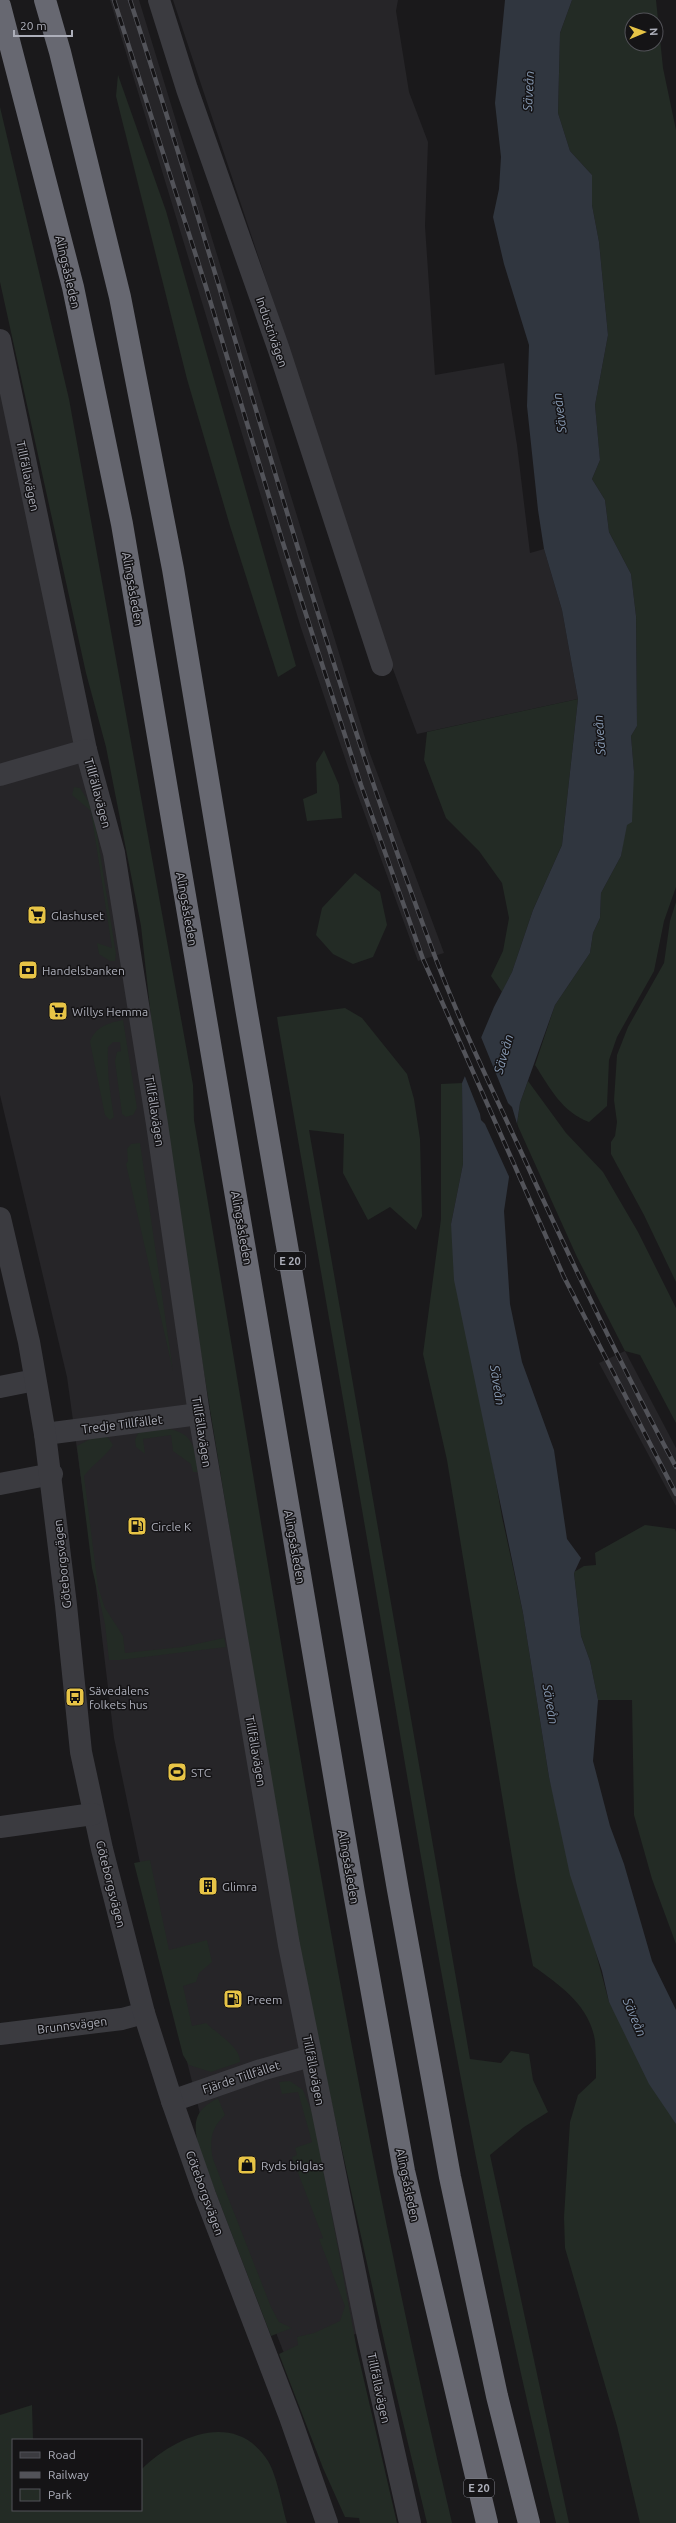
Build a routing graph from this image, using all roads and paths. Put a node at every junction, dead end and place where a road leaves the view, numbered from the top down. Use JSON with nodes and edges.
{"nodes":[{"id":1,"x":45,"y":0,"type":"edge"},
{"id":2,"x":159,"y":0,"type":"edge"},
{"id":3,"x":0,"y":6,"type":"edge"},
{"id":4,"x":0,"y":340,"type":"edge"},
{"id":5,"x":382,"y":665,"type":"dead end"},
{"id":6,"x":86,"y":750,"type":"junction"},
{"id":7,"x":0,"y":774,"type":"edge"},
{"id":8,"x":0,"y":1218,"type":"edge"},
{"id":9,"x":36,"y":1380,"type":"junction"},
{"id":10,"x":0,"y":1387,"type":"edge"},
{"id":11,"x":199,"y":1414,"type":"junction"},
{"id":12,"x":46,"y":1434,"type":"junction"},
{"id":13,"x":52,"y":1474,"type":"junction"},
{"id":14,"x":0,"y":1484,"type":"edge"},
{"id":15,"x":93,"y":1814,"type":"junction"},
{"id":16,"x":0,"y":1827,"type":"edge"},
{"id":17,"x":144,"y":2013,"type":"junction"},
{"id":18,"x":0,"y":2034,"type":"edge"},
{"id":19,"x":311,"y":2056,"type":"junction"},
{"id":20,"x":172,"y":2101,"type":"junction"},
{"id":21,"x":327,"y":2523,"type":"edge"},
{"id":22,"x":410,"y":2523,"type":"edge"},
{"id":23,"x":487,"y":2523,"type":"edge"},
{"id":24,"x":529,"y":2523,"type":"edge"}],
"edges":[{"from":1,"to":24,"type":"highway","number":"E 20"},
{"from":2,"to":5,"type":"street","name":"Industrivägen"},
{"from":3,"to":23,"type":"highway","name":"Alingsåsleden","number":"E 20"},
{"from":4,"to":6,"type":"street","name":"Tillfällavägen"},
{"from":6,"to":7,"type":"street"},
{"from":6,"to":11,"type":"street","name":"Tillfällavägen"},
{"from":8,"to":9,"type":"street","name":"Göteborgsvägen"},
{"from":9,"to":10,"type":"street"},
{"from":9,"to":12,"type":"street","name":"Göteborgsvägen"},
{"from":11,"to":12,"type":"street","name":"Tredje Tillfället"},
{"from":11,"to":19,"type":"street","name":"Tillfällavägen"},
{"from":12,"to":13,"type":"street","name":"Göteborgsvägen"},
{"from":13,"to":14,"type":"street"},
{"from":13,"to":15,"type":"street","name":"Göteborgsvägen"},
{"from":15,"to":16,"type":"street"},
{"from":15,"to":17,"type":"street","name":"Göteborgsvägen"},
{"from":17,"to":18,"type":"street","name":"Brunnsvägen"},
{"from":17,"to":20,"type":"street","name":"Göteborgsvägen"},
{"from":19,"to":20,"type":"street","name":"Fjärde Tillfället"},
{"from":19,"to":22,"type":"street","name":"Tillfällavägen"},
{"from":20,"to":21,"type":"street","name":"Göteborgsvägen"}]}
